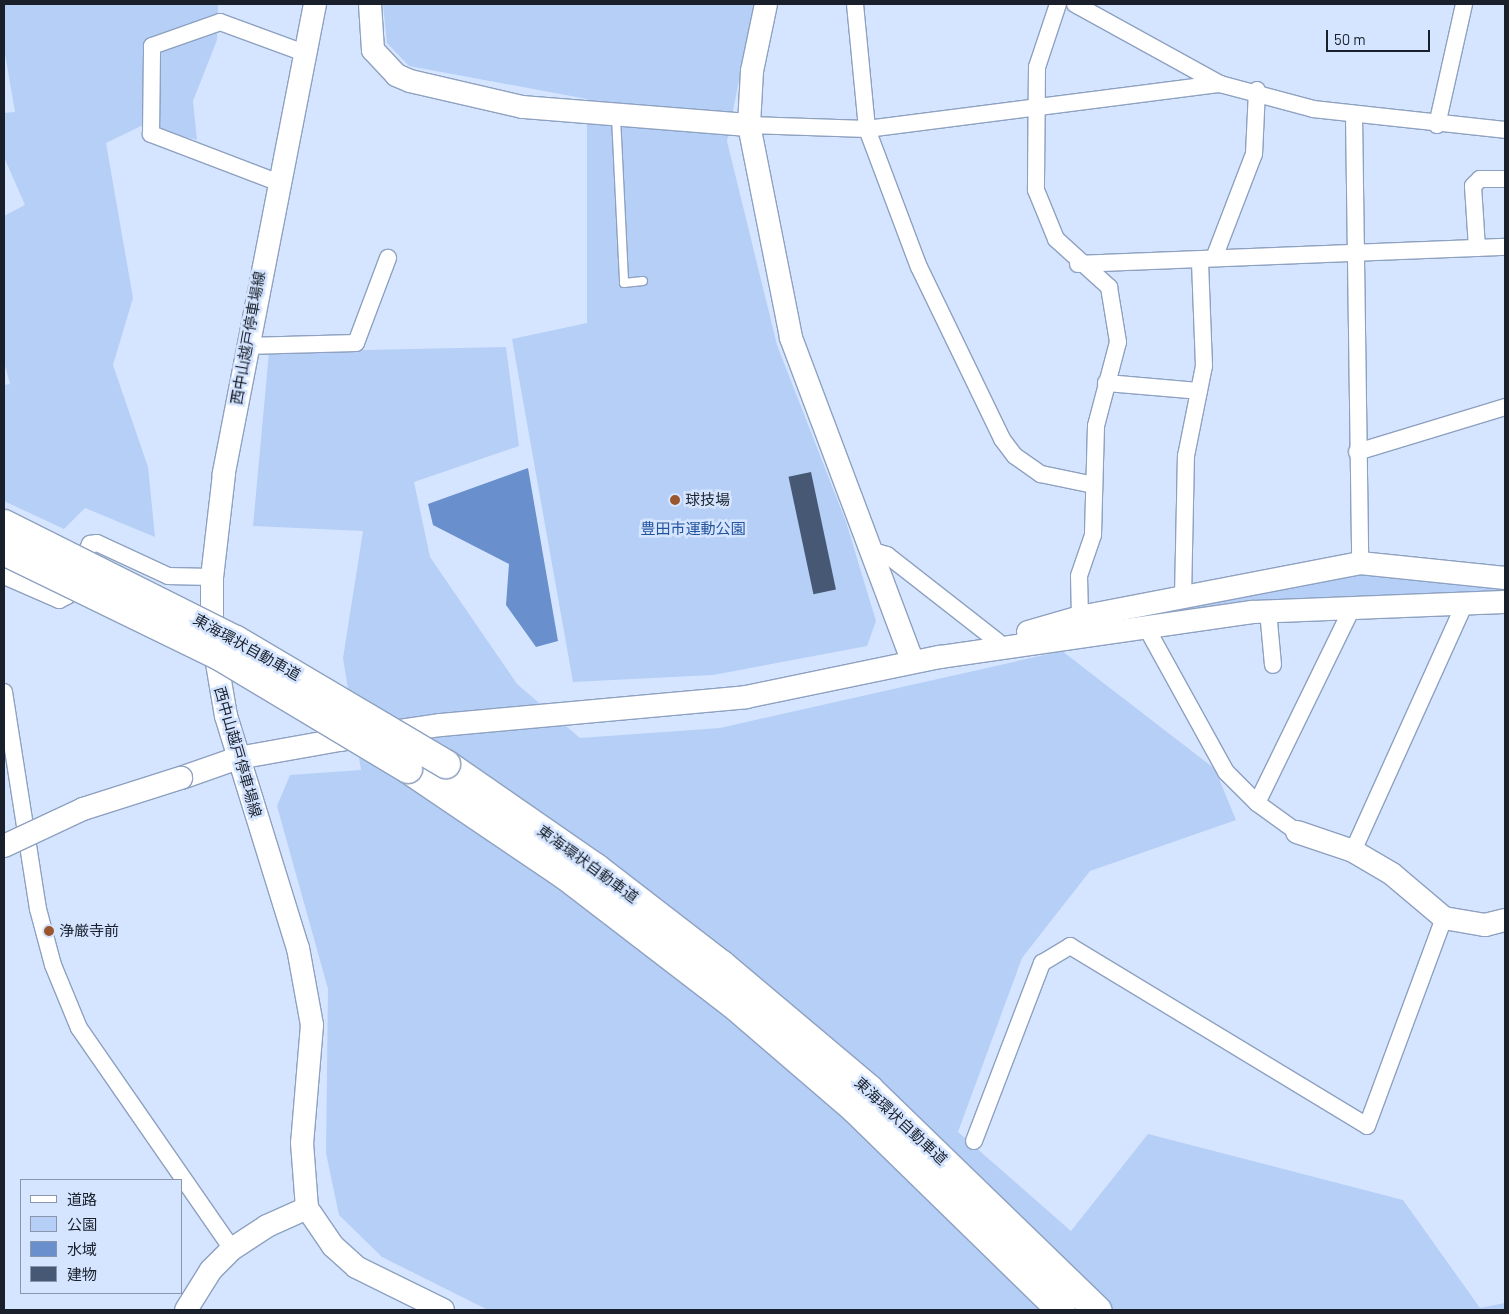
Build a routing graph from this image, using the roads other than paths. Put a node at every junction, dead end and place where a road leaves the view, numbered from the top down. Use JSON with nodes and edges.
{"nodes":[{"id":1,"x":314,"y":4,"type":"edge"},
{"id":2,"x":370,"y":4,"type":"edge"},
{"id":3,"x":766,"y":4,"type":"edge"},
{"id":4,"x":855,"y":4,"type":"edge"},
{"id":5,"x":1058,"y":4,"type":"edge"},
{"id":6,"x":1075,"y":4,"type":"edge"},
{"id":7,"x":1464,"y":4,"type":"edge"},
{"id":8,"x":302,"y":52,"type":"junction"},
{"id":9,"x":1220,"y":84,"type":"junction"},
{"id":10,"x":1257,"y":90,"type":"junction"},
{"id":11,"x":1033,"y":105,"type":"junction"},
{"id":12,"x":1354,"y":115,"type":"junction"},
{"id":13,"x":616,"y":117,"type":"junction"},
{"id":14,"x":749,"y":125,"type":"junction"},
{"id":15,"x":1437,"y":125,"type":"junction"},
{"id":16,"x":867,"y":129,"type":"junction"},
{"id":17,"x":1505,"y":130,"type":"edge"},
{"id":18,"x":1505,"y":179,"type":"edge"},
{"id":19,"x":278,"y":182,"type":"junction"},
{"id":20,"x":1505,"y":247,"type":"edge"},
{"id":21,"x":1477,"y":248,"type":"junction"},
{"id":22,"x":1356,"y":253,"type":"junction"},
{"id":23,"x":388,"y":258,"type":"dead end"},
{"id":24,"x":1207,"y":259,"type":"junction"},
{"id":25,"x":1078,"y":264,"type":"junction"},
{"id":26,"x":643,"y":281,"type":"dead end"},
{"id":27,"x":246,"y":346,"type":"junction"},
{"id":28,"x":1106,"y":383,"type":"junction"},
{"id":29,"x":1199,"y":391,"type":"junction"},
{"id":30,"x":1505,"y":407,"type":"edge"},
{"id":31,"x":1357,"y":452,"type":"junction"},
{"id":32,"x":1094,"y":485,"type":"junction"},
{"id":33,"x":4,"y":524,"type":"edge"},
{"id":34,"x":4,"y":551,"type":"edge"},
{"id":35,"x":873,"y":551,"type":"junction"},
{"id":36,"x":1360,"y":563,"type":"junction"},
{"id":37,"x":4,"y":576,"type":"edge"},
{"id":38,"x":212,"y":577,"type":"junction"},
{"id":39,"x":1505,"y":578,"type":"edge"},
{"id":40,"x":1182,"y":597,"type":"junction"},
{"id":41,"x":1505,"y":602,"type":"edge"},
{"id":42,"x":1464,"y":603,"type":"junction"},
{"id":43,"x":1352,"y":608,"type":"junction"},
{"id":44,"x":1268,"y":611,"type":"junction"},
{"id":45,"x":1080,"y":618,"type":"junction"},
{"id":46,"x":1146,"y":627,"type":"junction"},
{"id":47,"x":996,"y":641,"type":"junction"},
{"id":48,"x":940,"y":657,"type":"junction"},
{"id":49,"x":913,"y":662,"type":"junction"},
{"id":50,"x":1273,"y":666,"type":"dead end"},
{"id":51,"x":4,"y":692,"type":"edge"},
{"id":52,"x":238,"y":758,"type":"junction"},
{"id":53,"x":1257,"y":803,"type":"junction"},
{"id":54,"x":1297,"y":832,"type":"joint"},
{"id":55,"x":4,"y":846,"type":"edge"},
{"id":56,"x":1353,"y":851,"type":"junction"},
{"id":57,"x":1444,"y":918,"type":"junction"},
{"id":58,"x":1505,"y":920,"type":"edge"},
{"id":59,"x":974,"y":1141,"type":"dead end"},
{"id":60,"x":307,"y":1208,"type":"junction"},
{"id":61,"x":232,"y":1249,"type":"junction"},
{"id":62,"x":186,"y":1310,"type":"edge"},
{"id":63,"x":442,"y":1310,"type":"edge"},
{"id":64,"x":1061,"y":1310,"type":"edge"},
{"id":65,"x":1097,"y":1310,"type":"edge"}],
"edges":[{"from":1,"to":8,"type":"street","name":"西中山越戸停車場線"},
{"from":2,"to":13,"type":"street"},
{"from":3,"to":14,"type":"street"},
{"from":4,"to":16,"type":"street"},
{"from":5,"to":11,"type":"street"},
{"from":6,"to":9,"type":"street"},
{"from":7,"to":15,"type":"street"},
{"from":8,"to":19,"type":"street","name":"西中山越戸停車場線"},
{"from":8,"to":19,"type":"street"},
{"from":9,"to":10,"type":"street"},
{"from":9,"to":11,"type":"street"},
{"from":10,"to":12,"type":"street"},
{"from":10,"to":24,"type":"street"},
{"from":11,"to":16,"type":"street"},
{"from":11,"to":25,"type":"street"},
{"from":12,"to":15,"type":"street"},
{"from":12,"to":22,"type":"street"},
{"from":13,"to":14,"type":"street"},
{"from":13,"to":26,"type":"lane"},
{"from":14,"to":16,"type":"street"},
{"from":14,"to":35,"type":"street"},
{"from":15,"to":17,"type":"street"},
{"from":16,"to":32,"type":"street"},
{"from":18,"to":21,"type":"street"},
{"from":19,"to":27,"type":"street","name":"西中山越戸停車場線"},
{"from":20,"to":21,"type":"street"},
{"from":21,"to":22,"type":"street"},
{"from":22,"to":24,"type":"street"},
{"from":22,"to":31,"type":"street"},
{"from":23,"to":27,"type":"street"},
{"from":24,"to":25,"type":"street"},
{"from":24,"to":29,"type":"street"},
{"from":25,"to":28,"type":"street"},
{"from":27,"to":38,"type":"street","name":"西中山越戸停車場線"},
{"from":28,"to":29,"type":"street"},
{"from":28,"to":32,"type":"street"},
{"from":29,"to":40,"type":"street"},
{"from":30,"to":31,"type":"street"},
{"from":31,"to":36,"type":"street"},
{"from":32,"to":45,"type":"street"},
{"from":33,"to":65,"type":"highway","name":"東海環状自動車道","bridge":true},
{"from":34,"to":64,"type":"highway","name":"東海環状自動車道","bridge":true},
{"from":35,"to":47,"type":"street"},
{"from":35,"to":49,"type":"street"},
{"from":36,"to":39,"type":"street"},
{"from":36,"to":40,"type":"street"},
{"from":37,"to":38,"type":"street"},
{"from":38,"to":52,"type":"street","name":"西中山越戸停車場線"},
{"from":40,"to":45,"type":"street"},
{"from":41,"to":42,"type":"street"},
{"from":42,"to":43,"type":"street"},
{"from":42,"to":56,"type":"street"},
{"from":43,"to":44,"type":"street"},
{"from":43,"to":53,"type":"street"},
{"from":44,"to":46,"type":"street"},
{"from":44,"to":50,"type":"street"},
{"from":45,"to":47,"type":"street"},
{"from":46,"to":48,"type":"street"},
{"from":46,"to":53,"type":"street"},
{"from":47,"to":48,"type":"street"},
{"from":48,"to":49,"type":"street"},
{"from":49,"to":52,"type":"street"},
{"from":51,"to":61,"type":"street"},
{"from":52,"to":55,"type":"street","bridge":true},
{"from":52,"to":60,"type":"street","name":"西中山越戸停車場線"},
{"from":53,"to":54,"type":"street"},
{"from":54,"to":56,"type":"street"},
{"from":56,"to":57,"type":"street"},
{"from":57,"to":58,"type":"street"},
{"from":57,"to":59,"type":"street"},
{"from":60,"to":61,"type":"street"},
{"from":60,"to":63,"type":"street","name":"西中山越戸停車場線"},
{"from":61,"to":62,"type":"street"}]}
